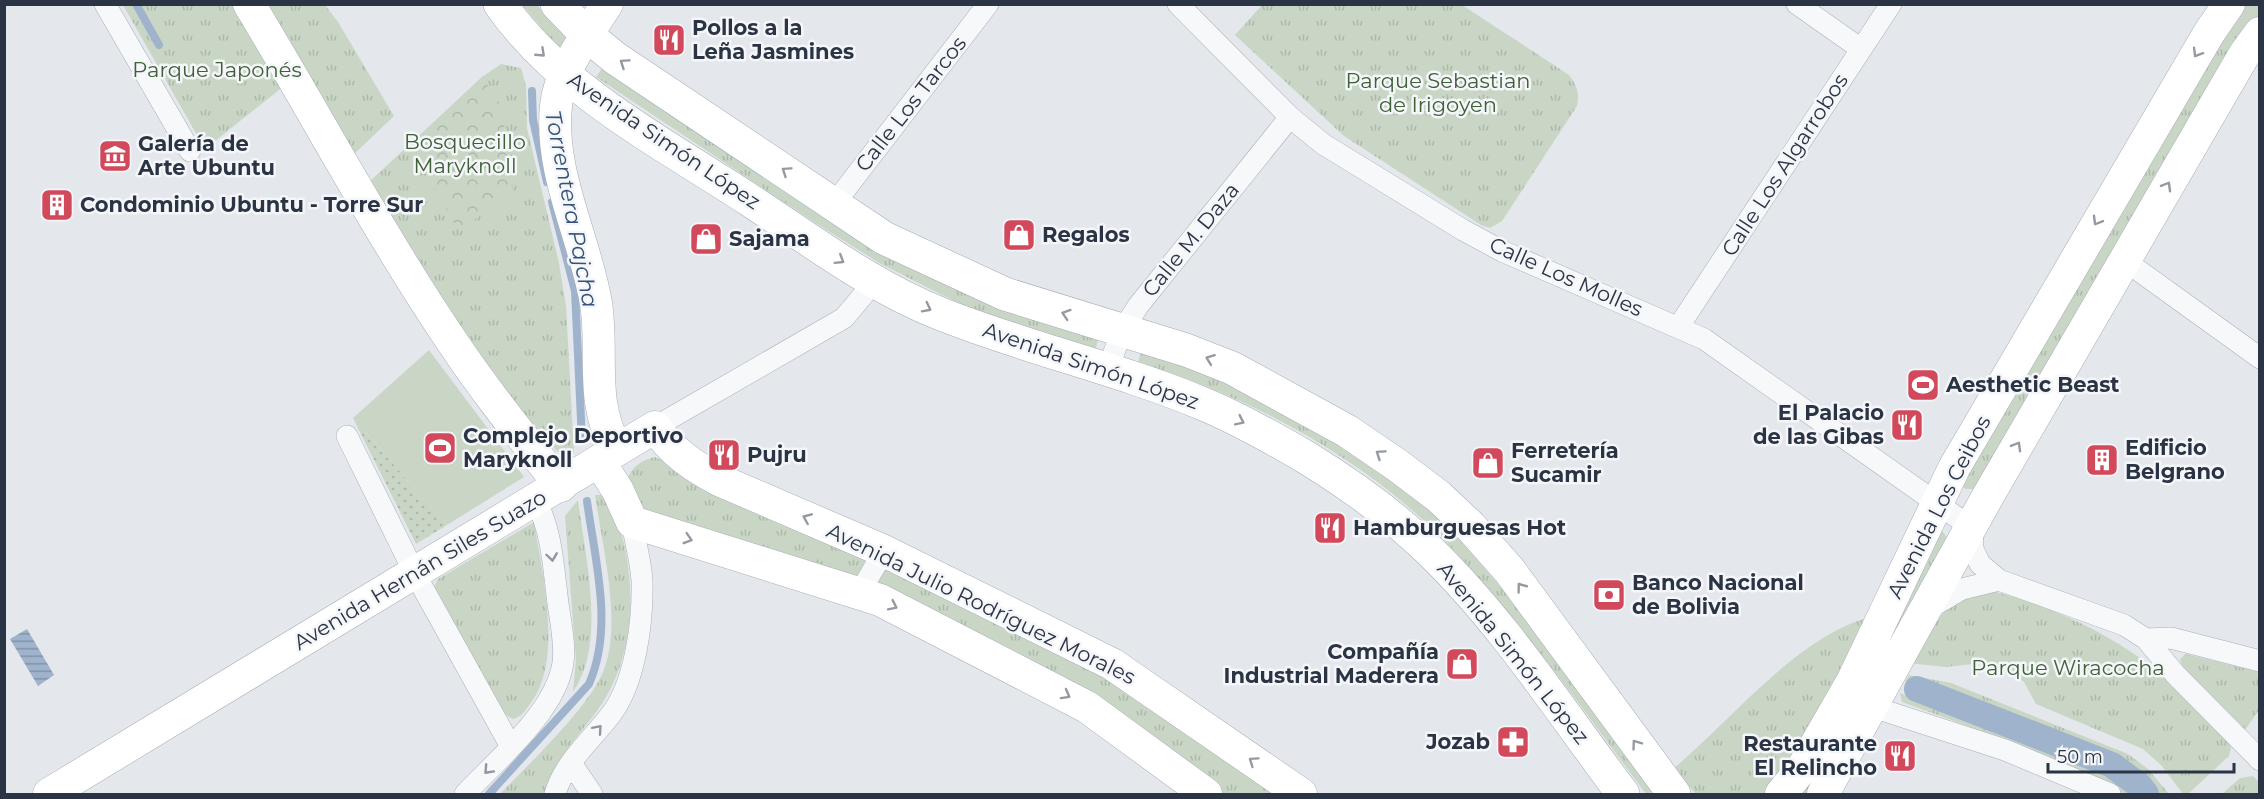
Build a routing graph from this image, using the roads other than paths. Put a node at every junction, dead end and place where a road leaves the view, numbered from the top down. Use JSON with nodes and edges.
{"nodes":[{"id":1,"x":105,"y":4,"type":"edge"},
{"id":2,"x":249,"y":4,"type":"edge"},
{"id":3,"x":500,"y":4,"type":"edge"},
{"id":4,"x":558,"y":4,"type":"edge"},
{"id":5,"x":607,"y":4,"type":"edge"},
{"id":6,"x":988,"y":4,"type":"edge"},
{"id":7,"x":1178,"y":4,"type":"edge"},
{"id":8,"x":1797,"y":4,"type":"edge"},
{"id":9,"x":1891,"y":4,"type":"edge"},
{"id":10,"x":2229,"y":4,"type":"edge"},
{"id":11,"x":2259,"y":33,"type":"edge"},
{"id":12,"x":588,"y":36,"type":"junction"},
{"id":13,"x":1861,"y":49,"type":"junction"},
{"id":14,"x":565,"y":75,"type":"junction"},
{"id":15,"x":1290,"y":117,"type":"junction"},
{"id":16,"x":190,"y":151,"type":"dead end"},
{"id":17,"x":834,"y":204,"type":"junction"},
{"id":18,"x":2124,"y":260,"type":"junction"},
{"id":19,"x":875,"y":281,"type":"junction"},
{"id":20,"x":1679,"y":326,"type":"junction"},
{"id":21,"x":1122,"y":331,"type":"junction"},
{"id":22,"x":2259,"y":358,"type":"edge"},
{"id":23,"x":1107,"y":371,"type":"junction"},
{"id":24,"x":655,"y":427,"type":"junction"},
{"id":25,"x":347,"y":436,"type":"dead end"},
{"id":26,"x":608,"y":456,"type":"junction"},
{"id":27,"x":549,"y":493,"type":"junction"},
{"id":28,"x":1937,"y":502,"type":"junction"},
{"id":29,"x":632,"y":522,"type":"junction"},
{"id":30,"x":1972,"y":528,"type":"junction"},
{"id":31,"x":884,"y":551,"type":"junction"},
{"id":32,"x":414,"y":572,"type":"junction"},
{"id":33,"x":1999,"y":580,"type":"junction"},
{"id":34,"x":860,"y":592,"type":"junction"},
{"id":35,"x":1926,"y":610,"type":"junction"},
{"id":36,"x":2146,"y":639,"type":"junction"},
{"id":37,"x":2259,"y":661,"type":"edge"},
{"id":38,"x":1873,"y":708,"type":"junction"},
{"id":39,"x":510,"y":745,"type":"junction"},
{"id":40,"x":2256,"y":747,"type":"edge"},
{"id":41,"x":571,"y":764,"type":"junction"},
{"id":42,"x":1670,"y":793,"type":"edge"},
{"id":43,"x":49,"y":795,"type":"edge"},
{"id":44,"x":465,"y":795,"type":"edge"},
{"id":45,"x":555,"y":795,"type":"edge"},
{"id":46,"x":592,"y":795,"type":"edge"},
{"id":47,"x":1206,"y":795,"type":"edge"},
{"id":48,"x":1301,"y":795,"type":"edge"},
{"id":49,"x":1623,"y":795,"type":"edge"},
{"id":50,"x":1781,"y":795,"type":"edge"},
{"id":51,"x":1823,"y":795,"type":"edge"},
{"id":52,"x":2110,"y":795,"type":"edge"}],
"edges":[{"from":1,"to":16,"type":"street"},
{"from":2,"to":27,"type":"street"},
{"from":3,"to":14,"type":"main road","name":"Avenida Simón López","one_way":true},
{"from":4,"to":12,"type":"main road","name":"Avenida Simón López"},
{"from":5,"to":12,"type":"street"},
{"from":6,"to":17,"type":"street","name":"Calle Los Tarcos"},
{"from":7,"to":15,"type":"street","name":"Calle Los Molles"},
{"from":8,"to":13,"type":"street"},
{"from":9,"to":13,"type":"street","name":"Calle Los Algarrobos"},
{"from":10,"to":28,"type":"street","name":"Avenida Los Ceibos","one_way":true},
{"from":18,"to":11,"type":"street","name":"Avenida Los Ceibos","one_way":true},
{"from":12,"to":14,"type":"street"},
{"from":17,"to":12,"type":"main road","name":"Avenida Simón López","one_way":true},
{"from":13,"to":20,"type":"street","name":"Calle Los Algarrobos"},
{"from":14,"to":19,"type":"main road","name":"Avenida Simón López","one_way":true},
{"from":14,"to":26,"type":"street"},
{"from":15,"to":20,"type":"street","name":"Calle Los Molles"},
{"from":15,"to":21,"type":"street","name":"Calle M. Daza"},
{"from":21,"to":17,"type":"main road","name":"Avenida Simón López","one_way":true},
{"from":18,"to":22,"type":"street"},
{"from":30,"to":18,"type":"street","name":"Avenida Los Ceibos","one_way":true},
{"from":19,"to":23,"type":"main road","name":"Avenida Simón López","one_way":true},
{"from":19,"to":24,"type":"street","name":"Avenida Hernán Siles Suazo"},
{"from":20,"to":28,"type":"street","name":"Calle Los Molles"},
{"from":21,"to":23,"type":"street","name":"Calle M. Daza"},
{"from":42,"to":21,"type":"main road","name":"Avenida Simón López","one_way":true},
{"from":23,"to":49,"type":"main road","name":"Avenida Simón López","one_way":true},
{"from":24,"to":26,"type":"street","name":"Avenida Hernán Siles Suazo"},
{"from":31,"to":24,"type":"street","name":"Avenida Julio Rodríguez Morales","one_way":true},
{"from":25,"to":32,"type":"street"},
{"from":26,"to":27,"type":"street","name":"Avenida Hernán Siles Suazo"},
{"from":26,"to":29,"type":"street"},
{"from":27,"to":32,"type":"street","name":"Avenida Hernán Siles Suazo"},
{"from":27,"to":39,"type":"street","one_way":true},
{"from":28,"to":30,"type":"street","name":"Calle Los Molles"},
{"from":28,"to":50,"type":"street","name":"Avenida Los Ceibos"},
{"from":29,"to":34,"type":"street","name":"Avenida Julio Rodríguez Morales","one_way":true},
{"from":41,"to":29,"type":"street","one_way":true},
{"from":30,"to":33,"type":"street"},
{"from":30,"to":35,"type":"street","name":"Avenida Los Ceibos"},
{"from":31,"to":34,"type":"street"},
{"from":48,"to":31,"type":"street","name":"Avenida Julio Rodríguez Morales","one_way":true},
{"from":32,"to":39,"type":"street"},
{"from":32,"to":43,"type":"street","name":"Avenida Hernán Siles Suazo"},
{"from":33,"to":35,"type":"street"},
{"from":33,"to":36,"type":"street"},
{"from":34,"to":47,"type":"street","name":"Avenida Julio Rodríguez Morales","one_way":true},
{"from":35,"to":38,"type":"street","name":"Avenida Los Ceibos"},
{"from":36,"to":37,"type":"street"},
{"from":36,"to":40,"type":"street"},
{"from":38,"to":51,"type":"street","name":"Avenida Los Ceibos"},
{"from":38,"to":52,"type":"street"},
{"from":39,"to":44,"type":"street","one_way":true},
{"from":41,"to":45,"type":"street"},
{"from":41,"to":46,"type":"street"}]}
